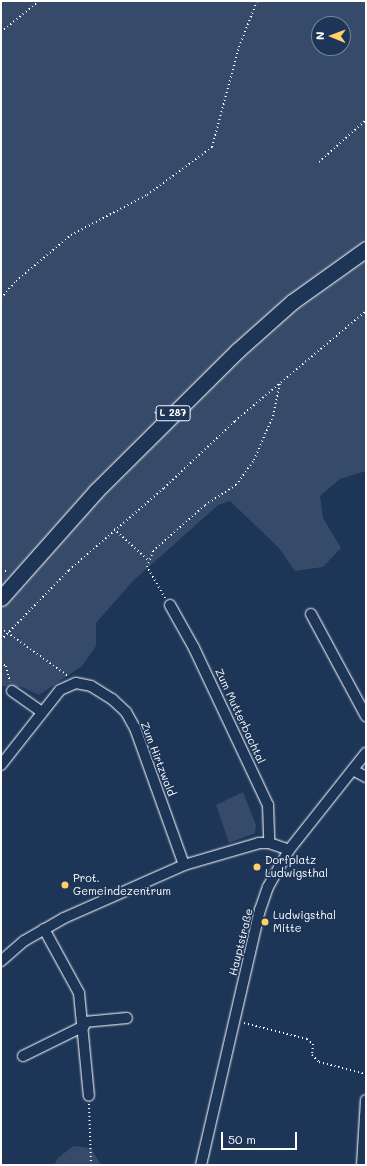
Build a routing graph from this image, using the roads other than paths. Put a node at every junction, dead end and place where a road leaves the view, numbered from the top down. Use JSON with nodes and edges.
{"nodes":[{"id":1,"x":366,"y":249,"type":"edge"},
{"id":2,"x":1,"y":598,"type":"edge"},
{"id":3,"x":170,"y":606,"type":"road end"},
{"id":4,"x":311,"y":614,"type":"dead end"},
{"id":5,"x":12,"y":691,"type":"road end"},
{"id":6,"x":41,"y":711,"type":"junction"},
{"id":7,"x":366,"y":716,"type":"edge"},
{"id":8,"x":366,"y":753,"type":"edge"},
{"id":9,"x":1,"y":765,"type":"edge"},
{"id":10,"x":353,"y":770,"type":"junction"},
{"id":11,"x":366,"y":777,"type":"edge"},
{"id":12,"x":269,"y":843,"type":"junction"},
{"id":13,"x":289,"y":850,"type":"junction"},
{"id":14,"x":184,"y":865,"type":"junction"},
{"id":15,"x":44,"y":928,"type":"junction"},
{"id":16,"x":1,"y":961,"type":"edge"},
{"id":17,"x":127,"y":1018,"type":"dead end"},
{"id":18,"x":84,"y":1024,"type":"junction"},
{"id":19,"x":23,"y":1056,"type":"dead end"},
{"id":20,"x":89,"y":1096,"type":"road end"},
{"id":21,"x":366,"y":1100,"type":"edge"},
{"id":22,"x":202,"y":1165,"type":"edge"},
{"id":23,"x":362,"y":1165,"type":"edge"}],
"edges":[{"from":1,"to":2,"type":"highway","number":"L 287"},
{"from":3,"to":12,"type":"street","name":"Zum Mutterbachtal"},
{"from":4,"to":7,"type":"street"},
{"from":5,"to":6,"type":"street"},
{"from":6,"to":9,"type":"street"},
{"from":6,"to":14,"type":"street","name":"Zum Hirtzwald"},
{"from":8,"to":10,"type":"street","name":"Hauptstraße"},
{"from":10,"to":11,"type":"street"},
{"from":10,"to":13,"type":"street","name":"Hauptstraße"},
{"from":12,"to":13,"type":"street"},
{"from":12,"to":14,"type":"street"},
{"from":13,"to":22,"type":"street","name":"Hauptstraße"},
{"from":14,"to":15,"type":"street"},
{"from":15,"to":16,"type":"street"},
{"from":15,"to":18,"type":"street"},
{"from":17,"to":18,"type":"street"},
{"from":18,"to":19,"type":"street"},
{"from":18,"to":20,"type":"street"},
{"from":21,"to":23,"type":"street"}]}
